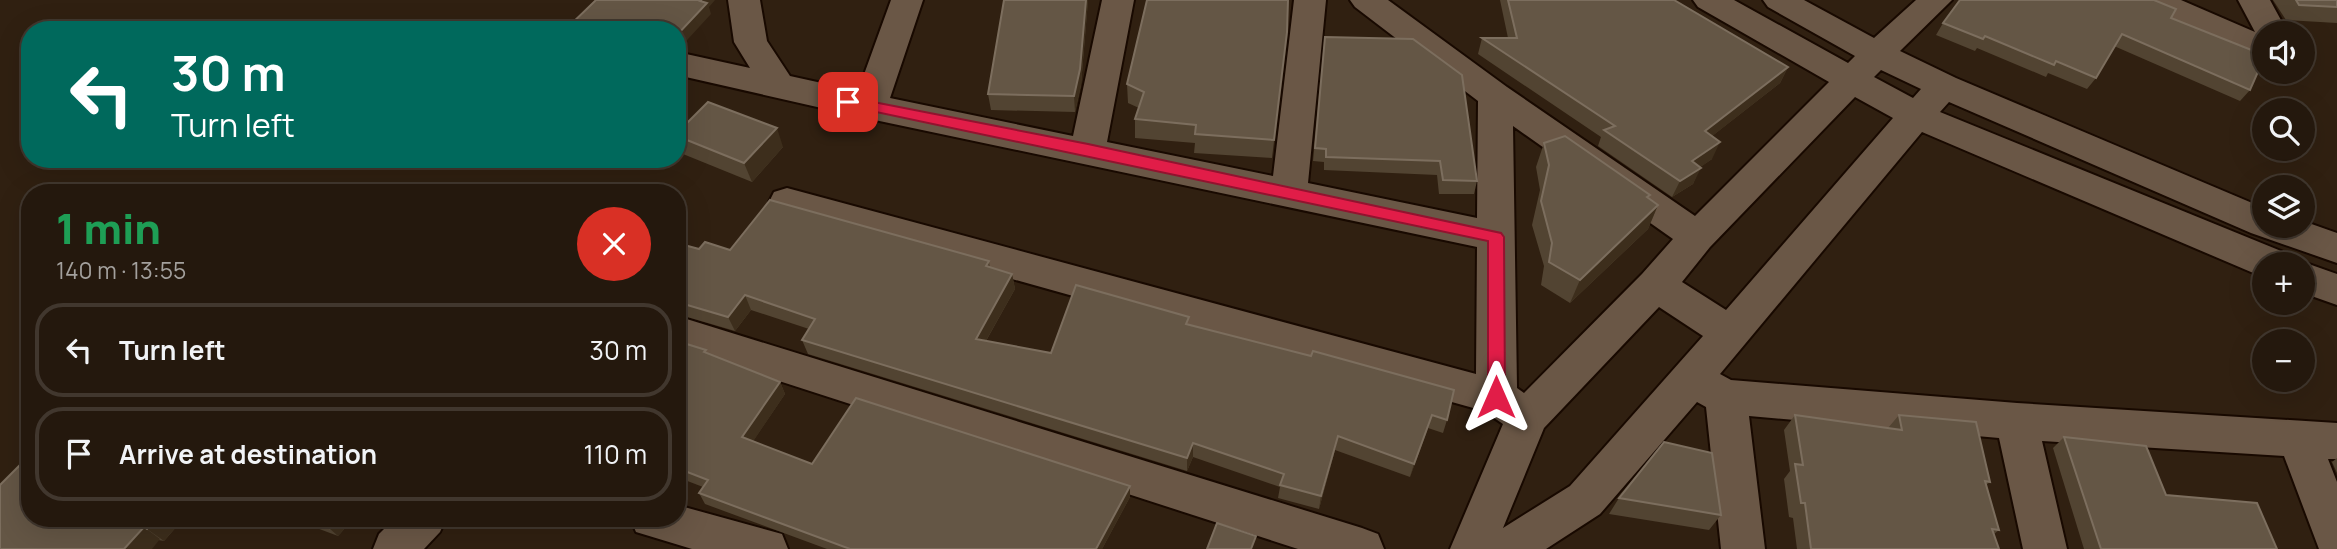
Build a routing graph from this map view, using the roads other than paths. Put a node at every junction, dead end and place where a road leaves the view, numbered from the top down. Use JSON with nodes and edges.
{"nodes":[{"id":1,"x":744,"y":0,"type":"edge"},
{"id":2,"x":907,"y":0,"type":"edge"},
{"id":3,"x":1118,"y":0,"type":"edge"},
{"id":4,"x":1310,"y":0,"type":"edge"},
{"id":5,"x":1366,"y":0,"type":"edge"},
{"id":6,"x":1709,"y":0,"type":"edge"},
{"id":7,"x":1779,"y":0,"type":"edge"},
{"id":8,"x":1936,"y":0,"type":"edge"},
{"id":9,"x":2153,"y":0,"type":"edge"},
{"id":10,"x":2254,"y":0,"type":"edge"},
{"id":11,"x":2265,"y":21,"type":"edge"},
{"id":12,"x":2252,"y":44,"type":"edge"},
{"id":13,"x":686,"y":65,"type":"edge"},
{"id":14,"x":1865,"y":68,"type":"junction"},
{"id":15,"x":779,"y":86,"type":"junction"},
{"id":16,"x":1944,"y":86,"type":"junction"},
{"id":17,"x":1494,"y":96,"type":"junction"},
{"id":18,"x":870,"y":107,"type":"junction"},
{"id":19,"x":1917,"y":116,"type":"junction"},
{"id":20,"x":1088,"y":150,"type":"junction"},
{"id":21,"x":1289,"y":193,"type":"junction"},
{"id":22,"x":787,"y":202,"type":"edge"},
{"id":23,"x":2252,"y":217,"type":"edge"},
{"id":24,"x":1496,"y":237,"type":"junction"},
{"id":25,"x":1697,"y":237,"type":"junction"},
{"id":26,"x":2308,"y":238,"type":"edge"},
{"id":27,"x":2337,"y":248,"type":"edge"},
{"id":28,"x":2252,"y":256,"type":"edge"},
{"id":29,"x":2315,"y":281,"type":"edge"},
{"id":30,"x":1656,"y":285,"type":"junction"},
{"id":31,"x":2337,"y":290,"type":"edge"},
{"id":32,"x":1730,"y":333,"type":"junction"},
{"id":33,"x":686,"y":335,"type":"edge"},
{"id":34,"x":1709,"y":388,"type":"junction"},
{"id":35,"x":1512,"y":407,"type":"junction"},
{"id":36,"x":2017,"y":421,"type":"junction"},
{"id":37,"x":2318,"y":440,"type":"edge"},
{"id":38,"x":416,"y":527,"type":"edge"},
{"id":39,"x":685,"y":527,"type":"edge"},
{"id":40,"x":2337,"y":540,"type":"edge"},
{"id":41,"x":395,"y":549,"type":"edge"},
{"id":42,"x":766,"y":549,"type":"edge"},
{"id":43,"x":1362,"y":549,"type":"edge"},
{"id":44,"x":1472,"y":549,"type":"edge"},
{"id":45,"x":1508,"y":549,"type":"edge"},
{"id":46,"x":1742,"y":549,"type":"edge"},
{"id":47,"x":2045,"y":549,"type":"edge"}],
"edges":[{"from":1,"to":15,"type":"street"},
{"from":2,"to":18,"type":"street"},
{"from":3,"to":20,"type":"street"},
{"from":4,"to":21,"type":"street"},
{"from":5,"to":17,"type":"street"},
{"from":6,"to":14,"type":"street"},
{"from":7,"to":14,"type":"street"},
{"from":8,"to":14,"type":"street"},
{"from":9,"to":12,"type":"street"},
{"from":10,"to":11,"type":"street"},
{"from":13,"to":15,"type":"street"},
{"from":14,"to":16,"type":"street"},
{"from":14,"to":19,"type":"street"},
{"from":14,"to":25,"type":"street"},
{"from":15,"to":18,"type":"street"},
{"from":16,"to":19,"type":"street"},
{"from":16,"to":23,"type":"street"},
{"from":17,"to":24,"type":"street"},
{"from":17,"to":25,"type":"street"},
{"from":18,"to":20,"type":"street"},
{"from":19,"to":28,"type":"street"},
{"from":19,"to":32,"type":"street"},
{"from":20,"to":21,"type":"street"},
{"from":21,"to":24,"type":"street"},
{"from":22,"to":35,"type":"street"},
{"from":24,"to":35,"type":"street"},
{"from":25,"to":30,"type":"street"},
{"from":26,"to":27,"type":"street"},
{"from":29,"to":31,"type":"street"},
{"from":30,"to":32,"type":"street"},
{"from":30,"to":35,"type":"street"},
{"from":32,"to":34,"type":"street"},
{"from":33,"to":43,"type":"street"},
{"from":34,"to":36,"type":"street"},
{"from":34,"to":45,"type":"street"},
{"from":34,"to":46,"type":"street"},
{"from":35,"to":44,"type":"street"},
{"from":36,"to":37,"type":"street"},
{"from":36,"to":47,"type":"street"},
{"from":37,"to":40,"type":"street"},
{"from":38,"to":41,"type":"street"},
{"from":39,"to":42,"type":"street"}]}
